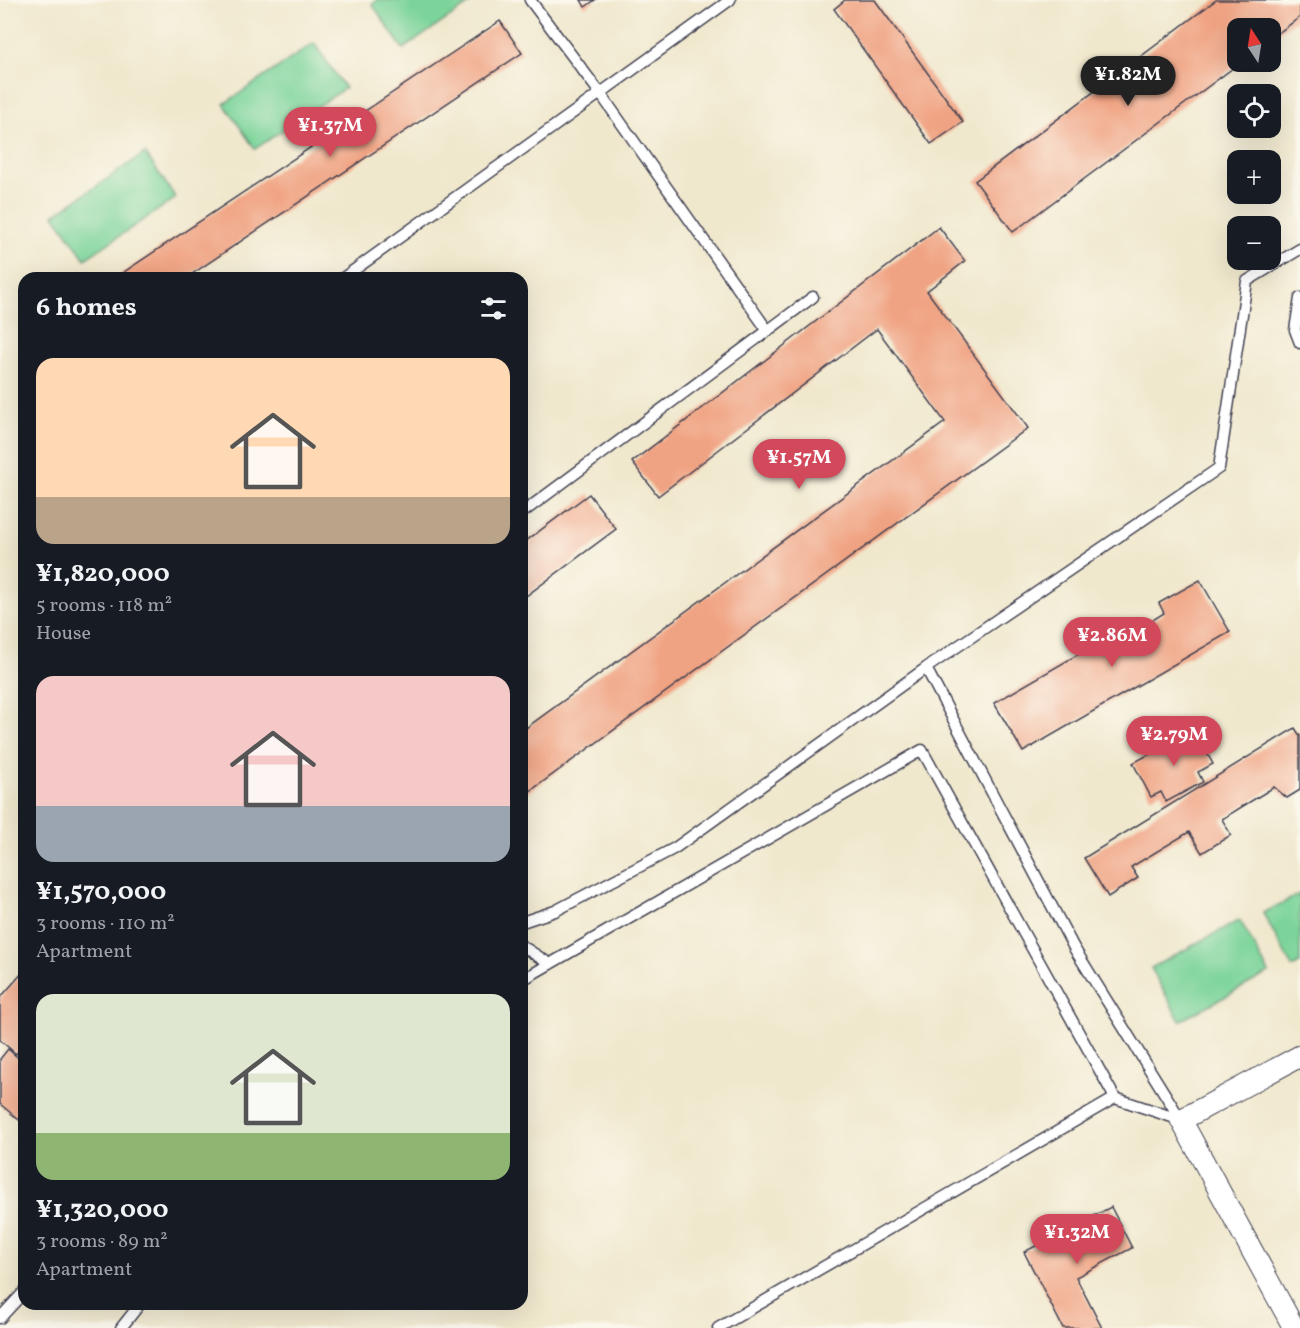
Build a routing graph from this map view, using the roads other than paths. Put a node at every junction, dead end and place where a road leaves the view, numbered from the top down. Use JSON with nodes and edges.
{"nodes":[{"id":1,"x":531,"y":0,"type":"edge"},
{"id":2,"x":730,"y":0,"type":"edge"},
{"id":3,"x":600,"y":93,"type":"junction"},
{"id":4,"x":1300,"y":249,"type":"edge"},
{"id":5,"x":351,"y":272,"type":"edge"},
{"id":6,"x":813,"y":297,"type":"dead end"},
{"id":7,"x":1300,"y":298,"type":"edge"},
{"id":8,"x":768,"y":331,"type":"junction"},
{"id":9,"x":1300,"y":343,"type":"edge"},
{"id":10,"x":528,"y":509,"type":"edge"},
{"id":11,"x":926,"y":668,"type":"junction"},
{"id":12,"x":528,"y":920,"type":"edge"},
{"id":13,"x":528,"y":950,"type":"edge"},
{"id":14,"x":550,"y":964,"type":"junction"},
{"id":15,"x":528,"y":977,"type":"edge"},
{"id":16,"x":1300,"y":1056,"type":"edge"},
{"id":17,"x":1115,"y":1098,"type":"junction"},
{"id":18,"x":1181,"y":1120,"type":"junction"},
{"id":19,"x":18,"y":1298,"type":"edge"},
{"id":20,"x":135,"y":1310,"type":"edge"},
{"id":21,"x":0,"y":1318,"type":"edge"},
{"id":22,"x":121,"y":1328,"type":"edge"},
{"id":23,"x":718,"y":1328,"type":"edge"},
{"id":24,"x":1294,"y":1328,"type":"edge"}],
"edges":[{"from":1,"to":3,"type":"lane"},
{"from":2,"to":3,"type":"lane"},
{"from":3,"to":5,"type":"lane"},
{"from":3,"to":8,"type":"lane"},
{"from":4,"to":11,"type":"lane"},
{"from":6,"to":8,"type":"lane"},
{"from":7,"to":9,"type":"lane"},
{"from":8,"to":10,"type":"lane"},
{"from":11,"to":12,"type":"lane"},
{"from":11,"to":18,"type":"lane"},
{"from":13,"to":14,"type":"lane"},
{"from":14,"to":15,"type":"lane"},
{"from":14,"to":17,"type":"lane"},
{"from":16,"to":18,"type":"street"},
{"from":17,"to":18,"type":"lane"},
{"from":17,"to":23,"type":"lane"},
{"from":18,"to":24,"type":"street"},
{"from":19,"to":21,"type":"lane"},
{"from":20,"to":22,"type":"lane"}]}
